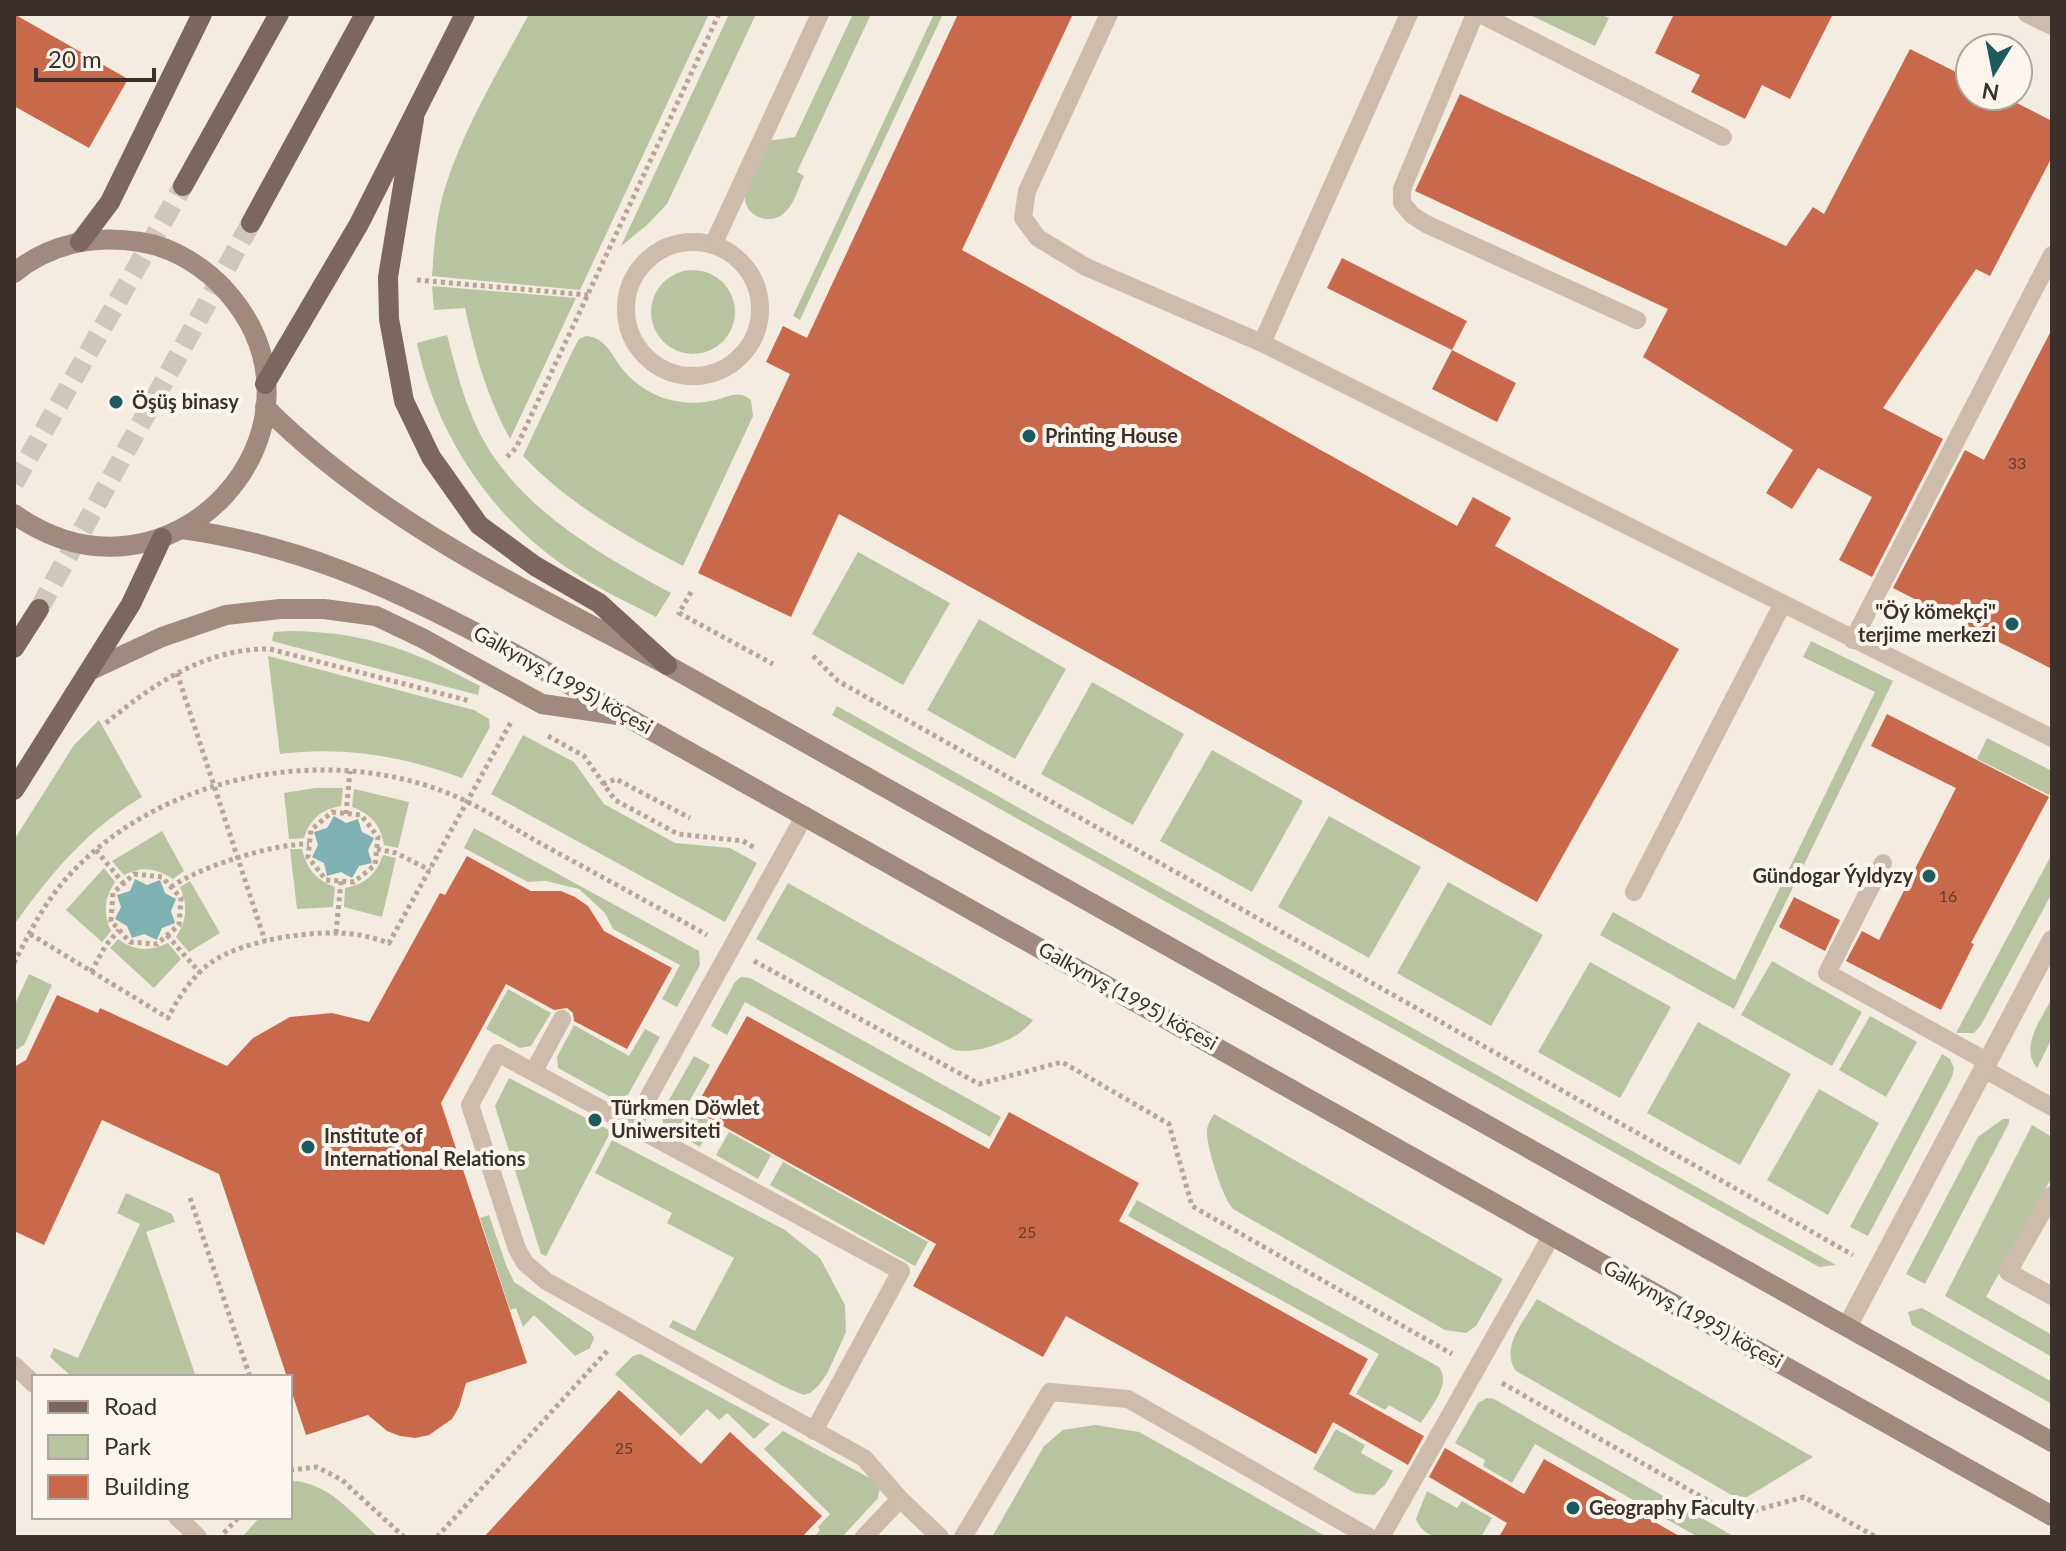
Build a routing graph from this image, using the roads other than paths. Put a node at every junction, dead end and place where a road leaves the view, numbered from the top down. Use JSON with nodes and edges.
{"nodes":[{"id":1,"x":202,"y":14,"type":"edge"},
{"id":2,"x":279,"y":14,"type":"edge"},
{"id":3,"x":365,"y":14,"type":"edge"},
{"id":4,"x":465,"y":14,"type":"edge"},
{"id":5,"x":820,"y":14,"type":"edge"},
{"id":6,"x":1109,"y":14,"type":"edge"},
{"id":7,"x":1409,"y":14,"type":"edge"},
{"id":8,"x":1478,"y":14,"type":"edge"},
{"id":9,"x":2027,"y":14,"type":"edge"},
{"id":10,"x":2052,"y":26,"type":"edge"},
{"id":11,"x":414,"y":119,"type":"junction"},
{"id":12,"x":1723,"y":137,"type":"dead end"},
{"id":13,"x":183,"y":186,"type":"tunnel mouth"},
{"id":14,"x":251,"y":223,"type":"tunnel mouth"},
{"id":15,"x":80,"y":242,"type":"junction"},
{"id":16,"x":713,"y":245,"type":"junction"},
{"id":17,"x":2052,"y":255,"type":"edge"},
{"id":18,"x":16,"y":269,"type":"edge"},
{"id":19,"x":1637,"y":320,"type":"dead end"},
{"id":20,"x":1262,"y":343,"type":"junction"},
{"id":21,"x":265,"y":384,"type":"junction"},
{"id":22,"x":265,"y":407,"type":"junction"},
{"id":23,"x":14,"y":514,"type":"edge"},
{"id":24,"x":182,"y":529,"type":"junction"},
{"id":25,"x":162,"y":538,"type":"junction"},
{"id":26,"x":1782,"y":605,"type":"junction"},
{"id":27,"x":39,"y":609,"type":"tunnel mouth"},
{"id":28,"x":1853,"y":640,"type":"junction"},
{"id":29,"x":14,"y":648,"type":"edge"},
{"id":30,"x":667,"y":665,"type":"junction"},
{"id":31,"x":89,"y":671,"type":"junction"},
{"id":32,"x":631,"y":717,"type":"junction"},
{"id":33,"x":2052,"y":738,"type":"edge"},
{"id":34,"x":14,"y":790,"type":"edge"},
{"id":35,"x":805,"y":815,"type":"junction"},
{"id":36,"x":1883,"y":863,"type":"dead end"},
{"id":37,"x":1634,"y":892,"type":"dead end"},
{"id":38,"x":2052,"y":940,"type":"edge"},
{"id":39,"x":562,"y":1019,"type":"dead end"},
{"id":40,"x":1986,"y":1065,"type":"junction"},
{"id":41,"x":534,"y":1071,"type":"junction"},
{"id":42,"x":2052,"y":1107,"type":"edge"},
{"id":43,"x":633,"y":1125,"type":"junction"},
{"id":44,"x":2052,"y":1195,"type":"edge"},
{"id":45,"x":1552,"y":1235,"type":"junction"},
{"id":46,"x":2052,"y":1296,"type":"edge"},
{"id":47,"x":1847,"y":1327,"type":"junction"},
{"id":48,"x":14,"y":1365,"type":"edge"},
{"id":49,"x":32,"y":1382,"type":"edge"},
{"id":50,"x":814,"y":1431,"type":"junction"},
{"id":51,"x":2052,"y":1442,"type":"edge"},
{"id":52,"x":900,"y":1499,"type":"junction"},
{"id":53,"x":2052,"y":1516,"type":"edge"},
{"id":54,"x":179,"y":1519,"type":"edge"},
{"id":55,"x":198,"y":1537,"type":"edge"},
{"id":56,"x":864,"y":1537,"type":"edge"},
{"id":57,"x":940,"y":1537,"type":"edge"},
{"id":58,"x":963,"y":1537,"type":"edge"},
{"id":59,"x":1369,"y":1537,"type":"edge"},
{"id":60,"x":1381,"y":1537,"type":"edge"}],
"edges":[{"from":1,"to":15,"type":"main road"},
{"from":2,"to":13,"type":"main road"},
{"from":3,"to":14,"type":"main road"},
{"from":4,"to":11,"type":"main road"},
{"from":5,"to":16,"type":"lane"},
{"from":6,"to":20,"type":"lane"},
{"from":7,"to":20,"type":"lane"},
{"from":8,"to":12,"type":"lane"},
{"from":8,"to":19,"type":"lane"},
{"from":9,"to":10,"type":"lane"},
{"from":11,"to":21,"type":"main road"},
{"from":11,"to":30,"type":"main road"},
{"from":15,"to":18,"type":"main road"},
{"from":15,"to":21,"type":"main road"},
{"from":16,"to":16,"type":"lane"},
{"from":17,"to":28,"type":"lane"},
{"from":20,"to":26,"type":"lane"},
{"from":21,"to":22,"type":"main road"},
{"from":22,"to":24,"type":"main road"},
{"from":22,"to":30,"type":"main road"},
{"from":23,"to":25,"type":"main road"},
{"from":24,"to":25,"type":"main road"},
{"from":24,"to":32,"type":"main road","name":"Galkynyş (1995) köçesi"},
{"from":25,"to":31,"type":"main road"},
{"from":26,"to":28,"type":"lane"},
{"from":26,"to":37,"type":"lane"},
{"from":27,"to":29,"type":"main road"},
{"from":28,"to":33,"type":"lane"},
{"from":30,"to":47,"type":"main road"},
{"from":31,"to":32,"type":"main road"},
{"from":31,"to":34,"type":"main road"},
{"from":32,"to":35,"type":"main road","name":"Galkynyş (1995) köçesi"},
{"from":35,"to":43,"type":"lane"},
{"from":35,"to":45,"type":"main road","name":"Galkynyş (1995) köçesi"},
{"from":36,"to":40,"type":"lane"},
{"from":38,"to":40,"type":"street"},
{"from":39,"to":41,"type":"lane"},
{"from":40,"to":42,"type":"lane"},
{"from":40,"to":47,"type":"street"},
{"from":41,"to":43,"type":"lane"},
{"from":41,"to":50,"type":"lane"},
{"from":43,"to":50,"type":"lane"},
{"from":44,"to":46,"type":"lane"},
{"from":45,"to":53,"type":"main road","name":"Galkynyş (1995) köçesi"},
{"from":45,"to":60,"type":"lane"},
{"from":47,"to":51,"type":"main road"},
{"from":48,"to":49,"type":"lane"},
{"from":50,"to":52,"type":"lane"},
{"from":52,"to":56,"type":"lane"},
{"from":52,"to":57,"type":"lane"},
{"from":54,"to":55,"type":"lane"},
{"from":58,"to":59,"type":"lane"}]}
